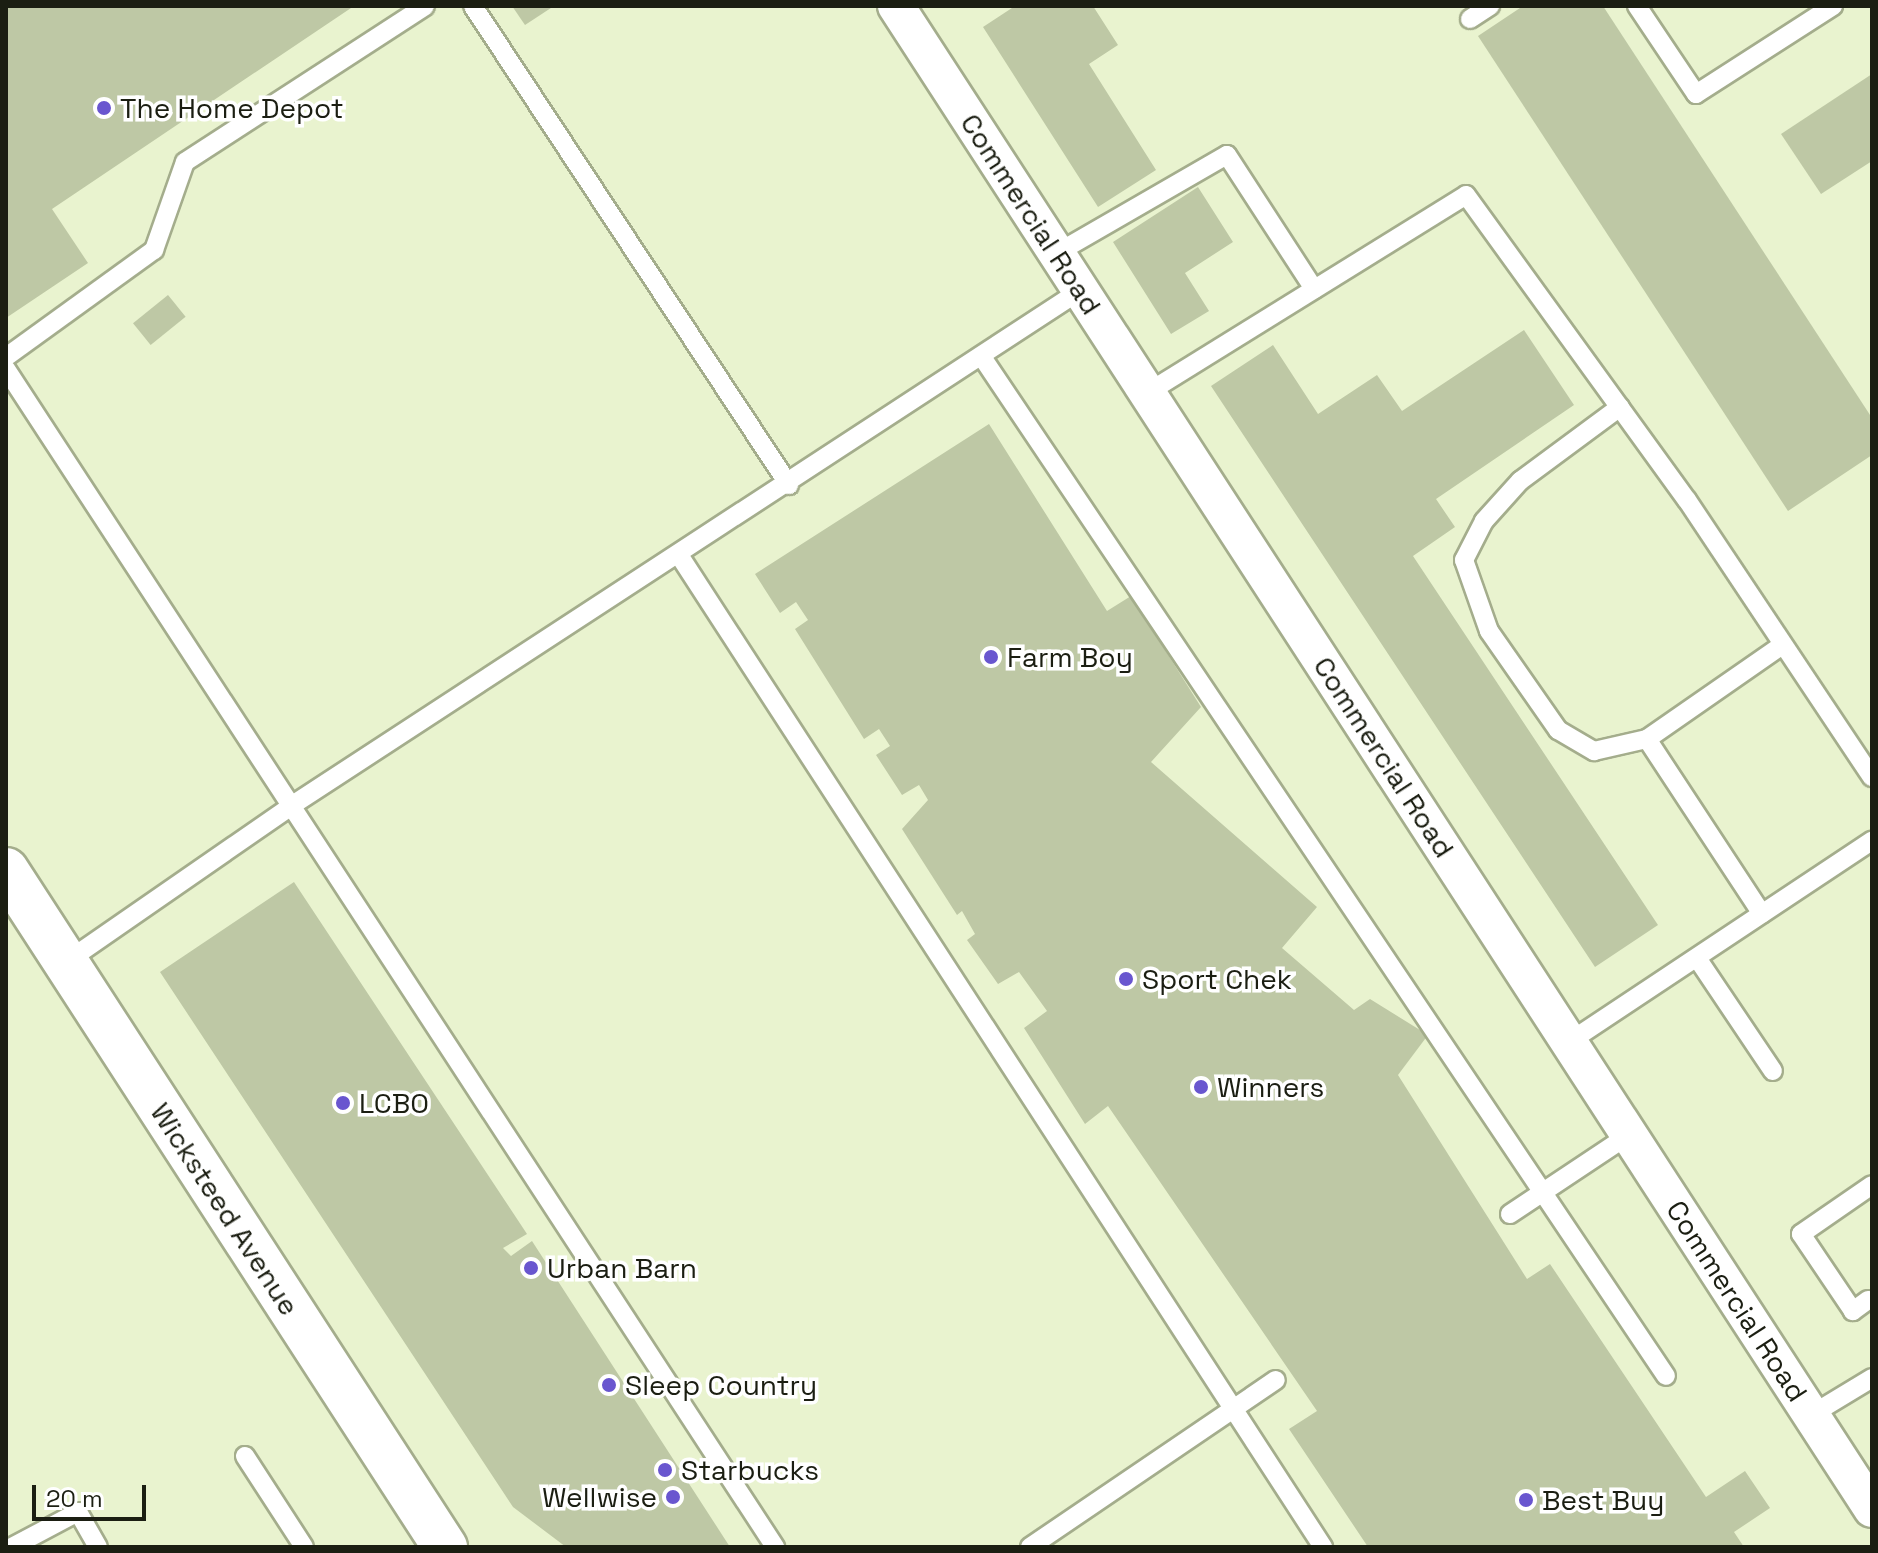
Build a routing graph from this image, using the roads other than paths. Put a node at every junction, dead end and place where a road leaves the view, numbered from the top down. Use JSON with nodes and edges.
{"nodes":[{"id":1,"x":425,"y":6,"type":"edge"},
{"id":2,"x":473,"y":6,"type":"edge"},
{"id":3,"x":896,"y":6,"type":"edge"},
{"id":4,"x":1490,"y":6,"type":"edge"},
{"id":5,"x":1661,"y":6,"type":"edge"},
{"id":6,"x":1833,"y":6,"type":"edge"},
{"id":7,"x":1640,"y":11,"type":"edge"},
{"id":8,"x":1470,"y":19,"type":"dead end"},
{"id":9,"x":1057,"y":253,"type":"junction"},
{"id":10,"x":1314,"y":289,"type":"junction"},
{"id":11,"x":1081,"y":290,"type":"junction"},
{"id":12,"x":6,"y":357,"type":"edge"},
{"id":13,"x":982,"y":357,"type":"junction"},
{"id":14,"x":6,"y":369,"type":"edge"},
{"id":15,"x":1147,"y":393,"type":"junction"},
{"id":16,"x":1620,"y":407,"type":"junction"},
{"id":17,"x":789,"y":485,"type":"junction"},
{"id":18,"x":679,"y":555,"type":"junction"},
{"id":19,"x":1782,"y":645,"type":"junction"},
{"id":20,"x":1647,"y":739,"type":"junction"},
{"id":21,"x":1872,"y":777,"type":"edge"},
{"id":22,"x":294,"y":804,"type":"junction"},
{"id":23,"x":1872,"y":841,"type":"edge"},
{"id":24,"x":6,"y":870,"type":"edge"},
{"id":25,"x":1762,"y":914,"type":"junction"},
{"id":26,"x":1697,"y":958,"type":"junction"},
{"id":27,"x":65,"y":963,"type":"junction"},
{"id":28,"x":1569,"y":1042,"type":"junction"},
{"id":29,"x":1773,"y":1071,"type":"dead end"},
{"id":30,"x":1629,"y":1135,"type":"junction"},
{"id":31,"x":1872,"y":1185,"type":"edge"},
{"id":32,"x":1542,"y":1192,"type":"junction"},
{"id":33,"x":1510,"y":1214,"type":"dead end"},
{"id":34,"x":1868,"y":1300,"type":"dead end"},
{"id":35,"x":1666,"y":1376,"type":"dead end"},
{"id":36,"x":1872,"y":1378,"type":"edge"},
{"id":37,"x":1276,"y":1380,"type":"dead end"},
{"id":38,"x":1236,"y":1407,"type":"junction"},
{"id":39,"x":1811,"y":1415,"type":"junction"},
{"id":40,"x":245,"y":1456,"type":"dead end"},
{"id":41,"x":1872,"y":1509,"type":"edge"},
{"id":42,"x":12,"y":1547,"type":"edge"},
{"id":43,"x":98,"y":1547,"type":"edge"},
{"id":44,"x":304,"y":1547,"type":"edge"},
{"id":45,"x":445,"y":1547,"type":"edge"},
{"id":46,"x":775,"y":1547,"type":"edge"},
{"id":47,"x":1030,"y":1547,"type":"edge"},
{"id":48,"x":1323,"y":1547,"type":"edge"}],
"edges":[{"from":1,"to":12,"type":"lane"},
{"from":2,"to":17,"type":"lane"},
{"from":3,"to":9,"type":"street","name":"Commercial Road"},
{"from":4,"to":8,"type":"lane"},
{"from":5,"to":7,"type":"lane"},
{"from":6,"to":7,"type":"lane"},
{"from":9,"to":10,"type":"lane"},
{"from":9,"to":11,"type":"street","name":"Commercial Road"},
{"from":10,"to":15,"type":"lane"},
{"from":10,"to":16,"type":"lane"},
{"from":11,"to":13,"type":"lane"},
{"from":11,"to":15,"type":"street","name":"Commercial Road"},
{"from":13,"to":17,"type":"lane"},
{"from":13,"to":32,"type":"lane"},
{"from":14,"to":22,"type":"lane"},
{"from":15,"to":28,"type":"street","name":"Commercial Road"},
{"from":16,"to":19,"type":"lane"},
{"from":16,"to":20,"type":"lane"},
{"from":17,"to":18,"type":"lane"},
{"from":18,"to":22,"type":"lane"},
{"from":18,"to":38,"type":"lane"},
{"from":19,"to":20,"type":"lane"},
{"from":19,"to":21,"type":"lane"},
{"from":20,"to":25,"type":"lane"},
{"from":22,"to":27,"type":"lane"},
{"from":22,"to":46,"type":"lane"},
{"from":23,"to":25,"type":"lane"},
{"from":24,"to":27,"type":"street","name":"Wicksteed Avenue"},
{"from":25,"to":26,"type":"lane"},
{"from":26,"to":28,"type":"lane"},
{"from":26,"to":29,"type":"lane"},
{"from":27,"to":45,"type":"street","name":"Wicksteed Avenue"},
{"from":28,"to":30,"type":"street","name":"Commercial Road"},
{"from":30,"to":32,"type":"lane"},
{"from":30,"to":39,"type":"street","name":"Commercial Road"},
{"from":31,"to":34,"type":"lane"},
{"from":32,"to":33,"type":"lane"},
{"from":32,"to":35,"type":"lane"},
{"from":36,"to":39,"type":"lane"},
{"from":37,"to":38,"type":"lane"},
{"from":38,"to":47,"type":"lane"},
{"from":38,"to":48,"type":"lane"},
{"from":39,"to":41,"type":"street","name":"Commercial Road"},
{"from":40,"to":44,"type":"lane"},
{"from":42,"to":43,"type":"lane"}]}
